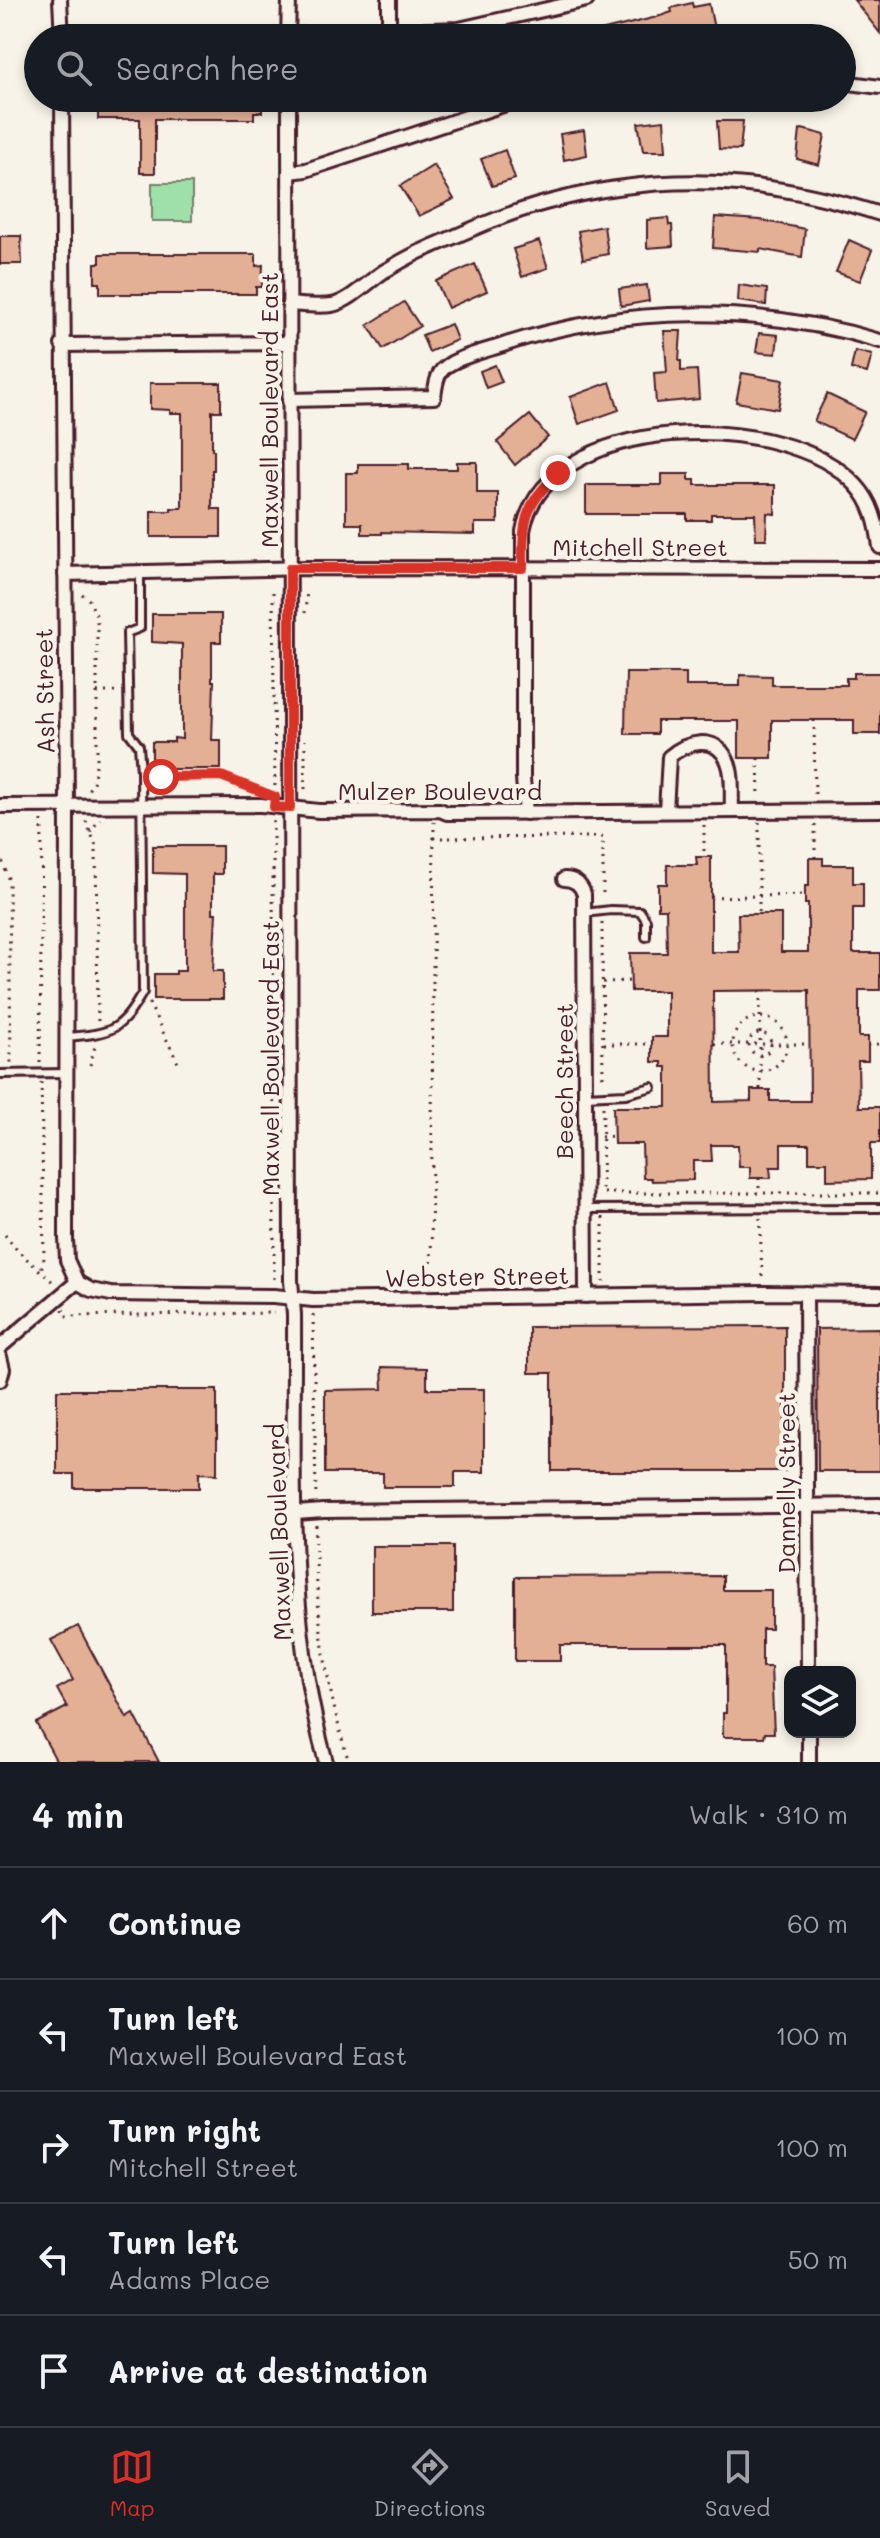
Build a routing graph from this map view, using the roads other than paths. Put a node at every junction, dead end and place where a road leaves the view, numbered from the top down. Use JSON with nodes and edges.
{"nodes":[{"id":1,"x":60,"y":0,"type":"edge"},
{"id":2,"x":289,"y":0,"type":"edge"},
{"id":3,"x":389,"y":0,"type":"edge"},
{"id":4,"x":587,"y":0,"type":"edge"},
{"id":5,"x":61,"y":24,"type":"edge"},
{"id":6,"x":288,"y":24,"type":"edge"},
{"id":7,"x":389,"y":24,"type":"edge"},
{"id":8,"x":481,"y":24,"type":"edge"},
{"id":9,"x":856,"y":84,"type":"edge"},
{"id":10,"x":880,"y":87,"type":"edge"},
{"id":11,"x":62,"y":112,"type":"edge"},
{"id":12,"x":289,"y":112,"type":"edge"},
{"id":13,"x":482,"y":112,"type":"edge"},
{"id":14,"x":290,"y":172,"type":"junction"},
{"id":15,"x":880,"y":214,"type":"edge"},
{"id":16,"x":289,"y":304,"type":"junction"},
{"id":17,"x":880,"y":341,"type":"edge"},
{"id":18,"x":289,"y":343,"type":"junction"},
{"id":19,"x":62,"y":345,"type":"junction"},
{"id":20,"x":289,"y":400,"type":"junction"},
{"id":21,"x":880,"y":547,"type":"edge"},
{"id":22,"x":290,"y":568,"type":"junction"},
{"id":23,"x":523,"y":568,"type":"junction"},
{"id":24,"x":880,"y":569,"type":"edge"},
{"id":25,"x":140,"y":572,"type":"junction"},
{"id":26,"x":65,"y":574,"type":"junction"},
{"id":27,"x":0,"y":806,"type":"edge"},
{"id":28,"x":67,"y":806,"type":"junction"},
{"id":29,"x":141,"y":807,"type":"junction"},
{"id":30,"x":290,"y":808,"type":"junction"},
{"id":31,"x":732,"y":810,"type":"junction"},
{"id":32,"x":880,"y":810,"type":"edge"},
{"id":33,"x":666,"y":811,"type":"junction"},
{"id":34,"x":526,"y":813,"type":"junction"},
{"id":35,"x":564,"y":879,"type":"dead end"},
{"id":36,"x":584,"y":913,"type":"junction"},
{"id":37,"x":646,"y":937,"type":"dead end"},
{"id":38,"x":67,"y":1037,"type":"junction"},
{"id":39,"x":67,"y":1073,"type":"junction"},
{"id":40,"x":3,"y":1074,"type":"edge"},
{"id":41,"x":652,"y":1087,"type":"dead end"},
{"id":42,"x":585,"y":1096,"type":"junction"},
{"id":43,"x":880,"y":1208,"type":"edge"},
{"id":44,"x":585,"y":1209,"type":"junction"},
{"id":45,"x":77,"y":1282,"type":"junction"},
{"id":46,"x":806,"y":1293,"type":"junction"},
{"id":47,"x":880,"y":1294,"type":"edge"},
{"id":48,"x":586,"y":1296,"type":"junction"},
{"id":49,"x":293,"y":1298,"type":"junction"},
{"id":50,"x":0,"y":1347,"type":"edge"},
{"id":51,"x":0,"y":1357,"type":"edge"},
{"id":52,"x":0,"y":1380,"type":"edge"},
{"id":53,"x":880,"y":1505,"type":"edge"},
{"id":54,"x":807,"y":1506,"type":"junction"},
{"id":55,"x":296,"y":1513,"type":"junction"},
{"id":56,"x":808,"y":1666,"type":"edge"},
{"id":57,"x":809,"y":1738,"type":"edge"},
{"id":58,"x":326,"y":1762,"type":"edge"},
{"id":59,"x":809,"y":1762,"type":"edge"}],
"edges":[{"from":1,"to":5,"type":"street"},
{"from":2,"to":6,"type":"street"},
{"from":3,"to":7,"type":"street"},
{"from":4,"to":8,"type":"street"},
{"from":9,"to":10,"type":"street"},
{"from":11,"to":19,"type":"street","name":"Ash Street"},
{"from":12,"to":14,"type":"street","name":"Maxwell Boulevard East"},
{"from":13,"to":14,"type":"street"},
{"from":14,"to":16,"type":"street","name":"Maxwell Boulevard East"},
{"from":15,"to":16,"type":"street"},
{"from":16,"to":18,"type":"street","name":"Maxwell Boulevard East"},
{"from":17,"to":20,"type":"street"},
{"from":18,"to":19,"type":"street"},
{"from":18,"to":20,"type":"street","name":"Maxwell Boulevard East"},
{"from":19,"to":26,"type":"street","name":"Ash Street"},
{"from":20,"to":22,"type":"street","name":"Maxwell Boulevard East"},
{"from":21,"to":23,"type":"street"},
{"from":22,"to":23,"type":"street","name":"Mitchell Street"},
{"from":22,"to":25,"type":"street","name":"Mitchell Street"},
{"from":22,"to":30,"type":"street","name":"Maxwell Boulevard East"},
{"from":23,"to":24,"type":"street","name":"Mitchell Street"},
{"from":23,"to":34,"type":"street"},
{"from":25,"to":26,"type":"street","name":"Mitchell Street"},
{"from":25,"to":29,"type":"lane"},
{"from":26,"to":28,"type":"street","name":"Ash Street"},
{"from":27,"to":28,"type":"street","name":"Mulzer Boulevard"},
{"from":28,"to":29,"type":"street","name":"Mulzer Boulevard"},
{"from":28,"to":38,"type":"street","name":"Ash Street"},
{"from":29,"to":30,"type":"street","name":"Mulzer Boulevard"},
{"from":29,"to":38,"type":"lane"},
{"from":30,"to":34,"type":"street","name":"Mulzer Boulevard"},
{"from":30,"to":49,"type":"street","name":"Maxwell Boulevard East"},
{"from":31,"to":32,"type":"street","name":"Mulzer Boulevard"},
{"from":31,"to":33,"type":"street","name":"Mulzer Boulevard"},
{"from":31,"to":33,"type":"street"},
{"from":33,"to":34,"type":"street","name":"Mulzer Boulevard"},
{"from":35,"to":36,"type":"street","name":"Beech Street"},
{"from":36,"to":37,"type":"lane"},
{"from":36,"to":42,"type":"street","name":"Beech Street"},
{"from":38,"to":39,"type":"street","name":"Ash Street"},
{"from":39,"to":40,"type":"lane"},
{"from":39,"to":45,"type":"street","name":"Ash Street"},
{"from":41,"to":42,"type":"lane"},
{"from":42,"to":44,"type":"street","name":"Beech Street"},
{"from":43,"to":44,"type":"lane"},
{"from":44,"to":48,"type":"street","name":"Beech Street"},
{"from":45,"to":49,"type":"street","name":"Webster Street"},
{"from":45,"to":50,"type":"street"},
{"from":46,"to":47,"type":"street","name":"Webster Street"},
{"from":46,"to":48,"type":"street","name":"Webster Street"},
{"from":46,"to":54,"type":"street","name":"Dannelly Street"},
{"from":48,"to":49,"type":"street","name":"Webster Street"},
{"from":49,"to":55,"type":"street","name":"Maxwell Boulevard"},
{"from":51,"to":52,"type":"street"},
{"from":53,"to":54,"type":"street"},
{"from":54,"to":55,"type":"street"},
{"from":54,"to":56,"type":"street","name":"Dannelly Street"},
{"from":55,"to":58,"type":"street","name":"Maxwell Boulevard"},
{"from":57,"to":59,"type":"street"}]}
